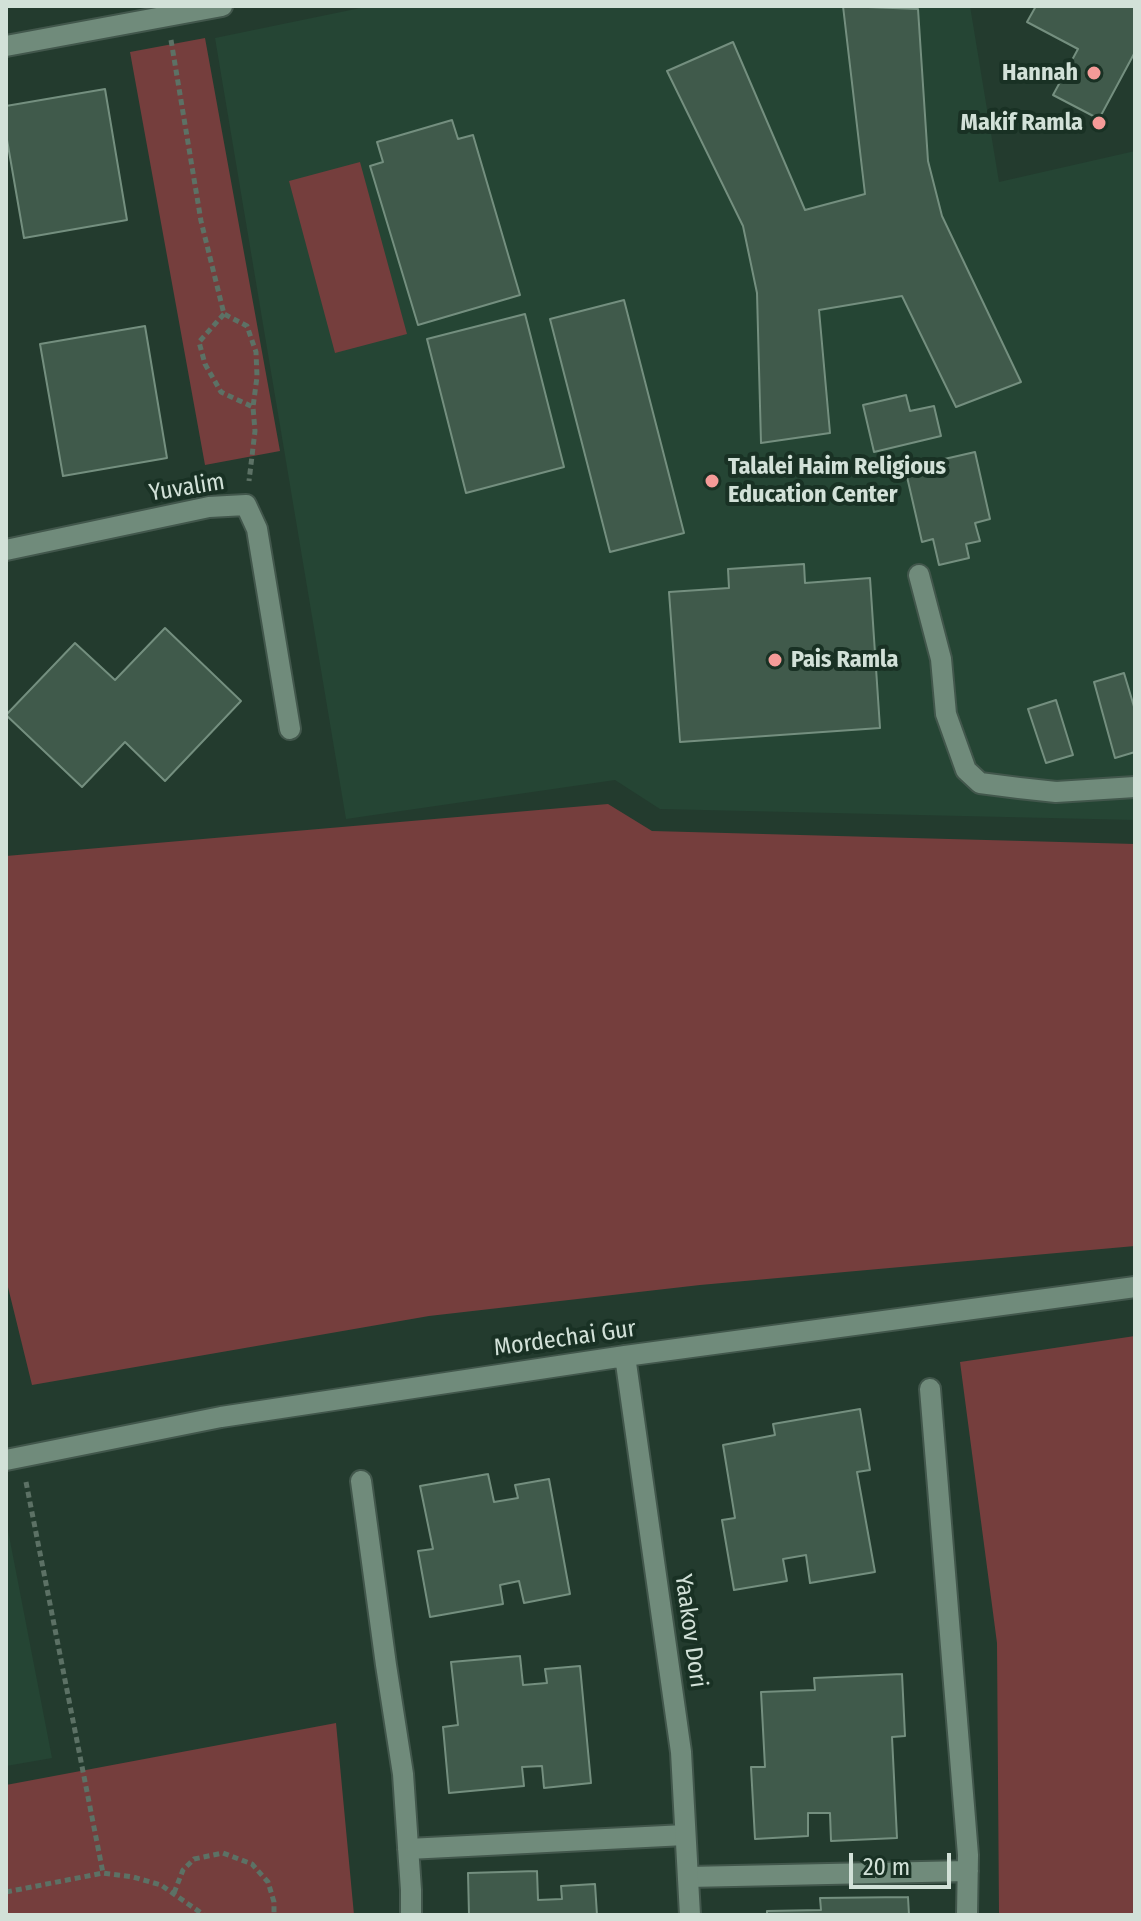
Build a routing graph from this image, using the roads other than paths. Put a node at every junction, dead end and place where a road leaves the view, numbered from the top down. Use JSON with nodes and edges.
{"nodes":[{"id":1,"x":222,"y":6,"type":"edge"},
{"id":2,"x":6,"y":46,"type":"edge"},
{"id":3,"x":6,"y":550,"type":"edge"},
{"id":4,"x":919,"y":575,"type":"dead end"},
{"id":5,"x":290,"y":729,"type":"dead end"},
{"id":6,"x":1135,"y":787,"type":"edge"},
{"id":7,"x":1135,"y":1287,"type":"edge"},
{"id":8,"x":625,"y":1356,"type":"junction"},
{"id":9,"x":930,"y":1389,"type":"dead end"},
{"id":10,"x":14,"y":1458,"type":"edge"},
{"id":11,"x":361,"y":1481,"type":"dead end"},
{"id":12,"x":685,"y":1835,"type":"junction"},
{"id":13,"x":408,"y":1849,"type":"junction"},
{"id":14,"x":968,"y":1871,"type":"junction"},
{"id":15,"x":688,"y":1877,"type":"junction"},
{"id":16,"x":411,"y":1915,"type":"edge"},
{"id":17,"x":690,"y":1915,"type":"edge"},
{"id":18,"x":967,"y":1915,"type":"edge"}],
"edges":[{"from":1,"to":2,"type":"street"},
{"from":3,"to":5,"type":"street","name":"Yuvalim"},
{"from":4,"to":6,"type":"street"},
{"from":7,"to":8,"type":"street","name":"Mordechai Gur"},
{"from":8,"to":10,"type":"street","name":"Mordechai Gur"},
{"from":8,"to":12,"type":"street","name":"Yaakov Dori"},
{"from":9,"to":14,"type":"street"},
{"from":11,"to":13,"type":"street"},
{"from":12,"to":13,"type":"street"},
{"from":12,"to":15,"type":"street","name":"Yaakov Dori"},
{"from":13,"to":16,"type":"street"},
{"from":14,"to":15,"type":"street"},
{"from":14,"to":18,"type":"street"},
{"from":15,"to":17,"type":"street","name":"Yaakov Dori"}]}
